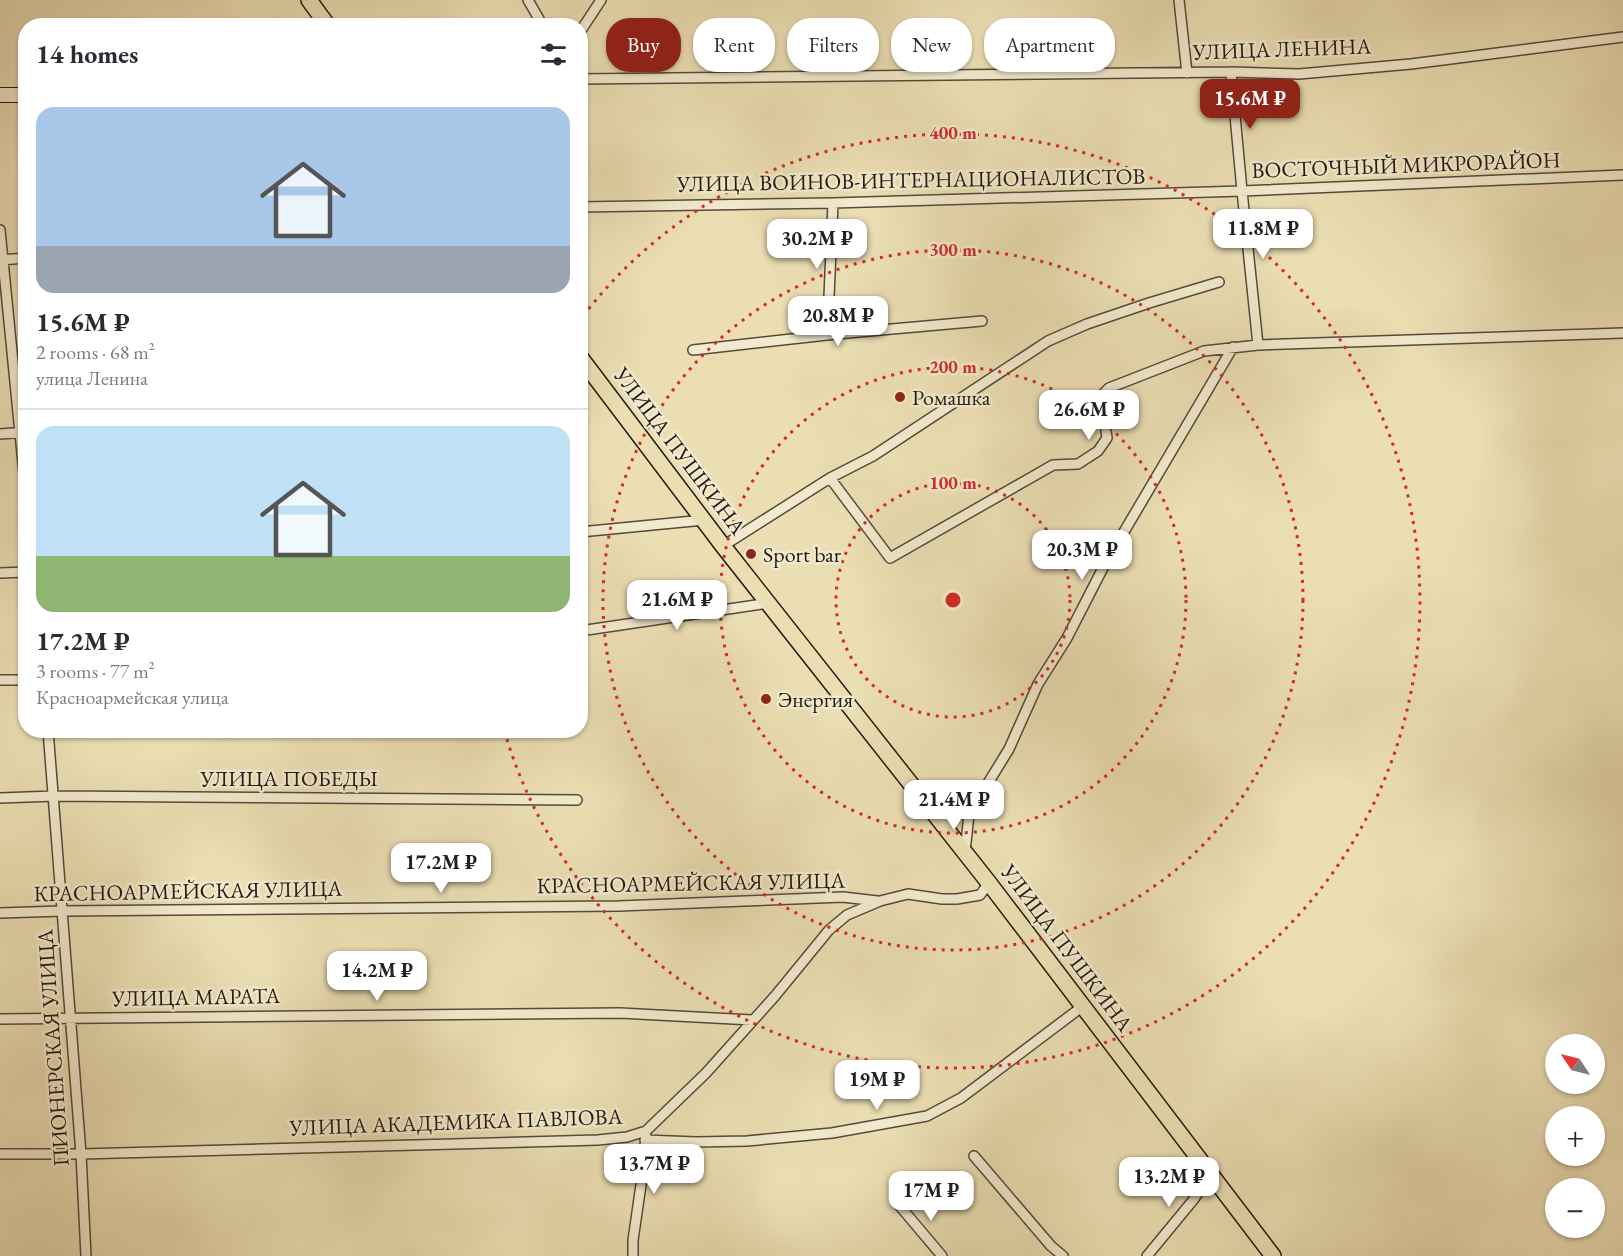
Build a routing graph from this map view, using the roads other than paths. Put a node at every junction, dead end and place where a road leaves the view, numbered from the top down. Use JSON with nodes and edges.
{"nodes":[{"id":1,"x":309,"y":0,"type":"edge"},
{"id":2,"x":528,"y":0,"type":"edge"},
{"id":3,"x":1179,"y":0,"type":"edge"},
{"id":4,"x":596,"y":3,"type":"edge"},
{"id":5,"x":322,"y":18,"type":"edge"},
{"id":6,"x":538,"y":18,"type":"edge"},
{"id":7,"x":588,"y":18,"type":"edge"},
{"id":8,"x":1623,"y":37,"type":"edge"},
{"id":9,"x":1231,"y":72,"type":"junction"},
{"id":10,"x":1187,"y":73,"type":"junction"},
{"id":11,"x":588,"y":79,"type":"edge"},
{"id":12,"x":0,"y":95,"type":"edge"},
{"id":13,"x":18,"y":95,"type":"edge"},
{"id":14,"x":1623,"y":176,"type":"edge"},
{"id":15,"x":1242,"y":191,"type":"junction"},
{"id":16,"x":833,"y":203,"type":"junction"},
{"id":17,"x":588,"y":207,"type":"edge"},
{"id":18,"x":0,"y":230,"type":"edge"},
{"id":19,"x":18,"y":259,"type":"edge"},
{"id":20,"x":1,"y":260,"type":"edge"},
{"id":21,"x":1219,"y":282,"type":"dead end"},
{"id":22,"x":982,"y":321,"type":"dead end"},
{"id":23,"x":1623,"y":333,"type":"edge"},
{"id":24,"x":836,"y":334,"type":"junction"},
{"id":25,"x":1258,"y":345,"type":"junction"},
{"id":26,"x":1233,"y":347,"type":"junction"},
{"id":27,"x":693,"y":350,"type":"dead end"},
{"id":28,"x":588,"y":368,"type":"edge"},
{"id":29,"x":18,"y":399,"type":"edge"},
{"id":30,"x":18,"y":432,"type":"edge"},
{"id":31,"x":0,"y":434,"type":"edge"},
{"id":32,"x":831,"y":478,"type":"junction"},
{"id":33,"x":704,"y":520,"type":"junction"},
{"id":34,"x":588,"y":531,"type":"edge"},
{"id":35,"x":723,"y":546,"type":"junction"},
{"id":36,"x":18,"y":572,"type":"edge"},
{"id":37,"x":0,"y":573,"type":"edge"},
{"id":38,"x":769,"y":603,"type":"junction"},
{"id":39,"x":588,"y":630,"type":"edge"},
{"id":40,"x":0,"y":680,"type":"edge"},
{"id":41,"x":18,"y":680,"type":"edge"},
{"id":42,"x":49,"y":738,"type":"edge"},
{"id":43,"x":54,"y":796,"type":"junction"},
{"id":44,"x":0,"y":798,"type":"edge"},
{"id":45,"x":577,"y":800,"type":"dead end"},
{"id":46,"x":934,"y":813,"type":"junction"},
{"id":47,"x":969,"y":813,"type":"junction"},
{"id":48,"x":965,"y":852,"type":"junction"},
{"id":49,"x":989,"y":883,"type":"junction"},
{"id":50,"x":880,"y":901,"type":"junction"},
{"id":51,"x":62,"y":910,"type":"junction"},
{"id":52,"x":0,"y":913,"type":"edge"},
{"id":53,"x":1083,"y":1006,"type":"junction"},
{"id":54,"x":70,"y":1018,"type":"junction"},
{"id":55,"x":0,"y":1019,"type":"edge"},
{"id":56,"x":753,"y":1020,"type":"junction"},
{"id":57,"x":646,"y":1136,"type":"junction"},
{"id":58,"x":0,"y":1154,"type":"edge"},
{"id":59,"x":81,"y":1154,"type":"junction"},
{"id":60,"x":974,"y":1156,"type":"dead end"},
{"id":61,"x":1210,"y":1173,"type":"junction"},
{"id":62,"x":899,"y":1205,"type":"dead end"},
{"id":63,"x":86,"y":1256,"type":"edge"},
{"id":64,"x":633,"y":1256,"type":"edge"},
{"id":65,"x":942,"y":1256,"type":"edge"},
{"id":66,"x":1063,"y":1256,"type":"edge"},
{"id":67,"x":1147,"y":1256,"type":"edge"},
{"id":68,"x":1273,"y":1256,"type":"edge"}],
"edges":[{"from":1,"to":5,"type":"main road"},
{"from":2,"to":6,"type":"street"},
{"from":3,"to":10,"type":"street"},
{"from":4,"to":7,"type":"street"},
{"from":8,"to":9,"type":"street","name":"УЛИЦА ЛЕНИНА"},
{"from":9,"to":10,"type":"street","name":"УЛИЦА ЛЕНИНА"},
{"from":9,"to":15,"type":"street"},
{"from":10,"to":11,"type":"street","name":"УЛИЦА ЛЕНИНА"},
{"from":12,"to":13,"type":"main road"},
{"from":14,"to":15,"type":"street","name":"ВОСТОЧНЫЙ МИКРОРАЙОН"},
{"from":15,"to":16,"type":"street","name":"УЛИЦА ВОИНОВ-ИНТЕРНАЦИОНАЛИСТОВ"},
{"from":15,"to":25,"type":"street","name":"ВОСТОЧНЫЙ МИКРОРАЙОН"},
{"from":16,"to":17,"type":"street","name":"УЛИЦА ВОИНОВ-ИНТЕРНАЦИОНАЛИСТОВ"},
{"from":16,"to":24,"type":"street"},
{"from":18,"to":20,"type":"street"},
{"from":19,"to":20,"type":"street"},
{"from":20,"to":29,"type":"street"},
{"from":21,"to":32,"type":"street"},
{"from":22,"to":24,"type":"street"},
{"from":23,"to":25,"type":"street"},
{"from":24,"to":27,"type":"street"},
{"from":25,"to":26,"type":"street"},
{"from":26,"to":32,"type":"street"},
{"from":26,"to":47,"type":"street"},
{"from":28,"to":33,"type":"main road","name":"УЛИЦА ПУШКИНА"},
{"from":30,"to":31,"type":"street"},
{"from":32,"to":35,"type":"street"},
{"from":33,"to":34,"type":"street"},
{"from":33,"to":35,"type":"main road","name":"УЛИЦА ПУШКИНА"},
{"from":35,"to":38,"type":"main road","name":"УЛИЦА ПУШКИНА"},
{"from":36,"to":37,"type":"street"},
{"from":38,"to":39,"type":"street"},
{"from":38,"to":46,"type":"main road","name":"УЛИЦА ПУШКИНА"},
{"from":40,"to":41,"type":"street"},
{"from":42,"to":43,"type":"street","name":"ПИОНЕРСКАЯ УЛИЦА"},
{"from":43,"to":44,"type":"street","name":"УЛИЦА ПОБЕДЫ"},
{"from":43,"to":45,"type":"street","name":"УЛИЦА ПОБЕДЫ"},
{"from":43,"to":51,"type":"street","name":"ПИОНЕРСКАЯ УЛИЦА"},
{"from":46,"to":47,"type":"street"},
{"from":46,"to":48,"type":"main road","name":"УЛИЦА ПУШКИНА"},
{"from":47,"to":48,"type":"street"},
{"from":48,"to":49,"type":"main road","name":"УЛИЦА ПУШКИНА"},
{"from":49,"to":50,"type":"street","name":"УЛИЦА АКАДЕМИКА ПАВЛОВА"},
{"from":49,"to":53,"type":"main road","name":"УЛИЦА ПУШКИНА"},
{"from":50,"to":51,"type":"street","name":"КРАСНОАРМЕЙСКАЯ УЛИЦА"},
{"from":50,"to":56,"type":"street","name":"УЛИЦА АКАДЕМИКА ПАВЛОВА"},
{"from":51,"to":52,"type":"street","name":"КРАСНОАРМЕЙСКАЯ УЛИЦА"},
{"from":51,"to":54,"type":"street","name":"ПИОНЕРСКАЯ УЛИЦА"},
{"from":53,"to":57,"type":"street"},
{"from":53,"to":61,"type":"main road","name":"УЛИЦА ПУШКИНА"},
{"from":54,"to":55,"type":"street","name":"УЛИЦА МАРАТА"},
{"from":54,"to":56,"type":"street","name":"УЛИЦА МАРАТА"},
{"from":54,"to":59,"type":"street","name":"ПИОНЕРСКАЯ УЛИЦА"},
{"from":56,"to":57,"type":"street","name":"УЛИЦА АКАДЕМИКА ПАВЛОВА"},
{"from":57,"to":59,"type":"street","name":"УЛИЦА АКАДЕМИКА ПАВЛОВА"},
{"from":57,"to":64,"type":"street"},
{"from":58,"to":59,"type":"street","name":"УЛИЦА АКАДЕМИКА ПАВЛОВА"},
{"from":59,"to":63,"type":"street","name":"ПИОНЕРСКАЯ УЛИЦА"},
{"from":60,"to":66,"type":"street"},
{"from":61,"to":67,"type":"street"},
{"from":61,"to":68,"type":"main road","name":"УЛИЦА ПУШКИНА"},
{"from":62,"to":65,"type":"street"}]}
